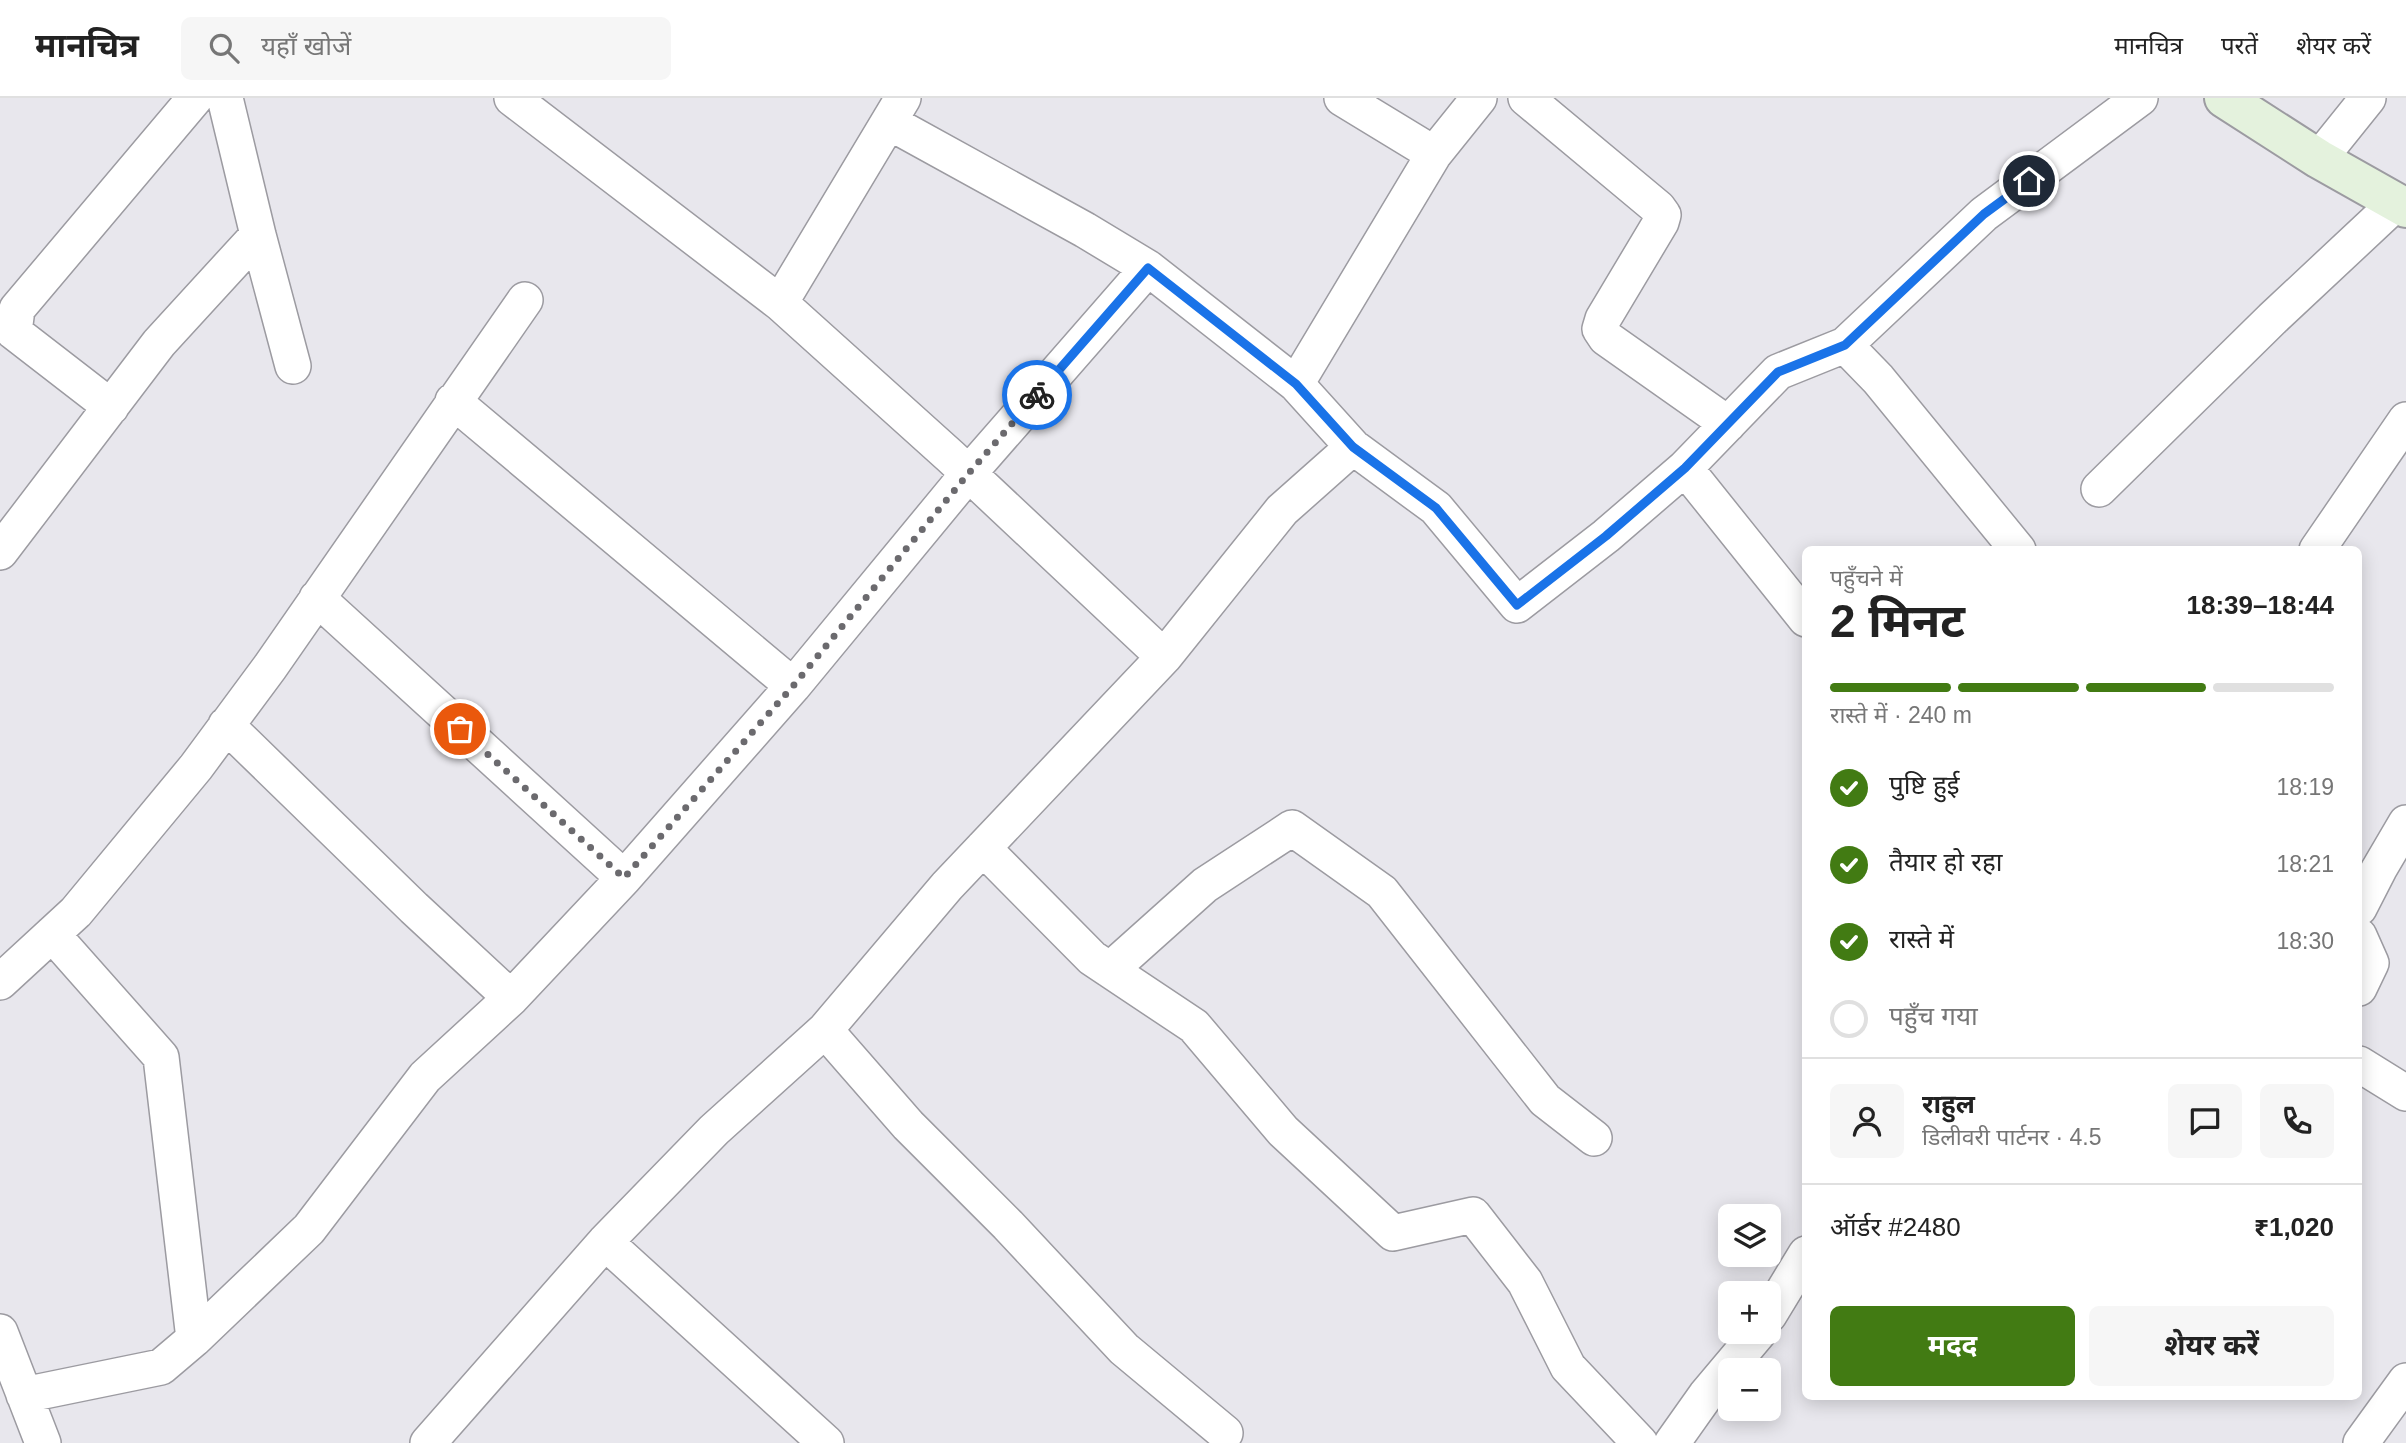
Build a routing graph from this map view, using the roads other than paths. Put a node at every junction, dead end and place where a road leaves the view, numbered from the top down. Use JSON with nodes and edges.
{"nodes":[{"id":1,"x":195,"y":98,"type":"edge"},
{"id":2,"x":225,"y":98,"type":"edge"},
{"id":3,"x":512,"y":98,"type":"edge"},
{"id":4,"x":1342,"y":98,"type":"edge"},
{"id":5,"x":1479,"y":98,"type":"edge"},
{"id":6,"x":1526,"y":98,"type":"edge"},
{"id":7,"x":2140,"y":98,"type":"edge"},
{"id":8,"x":2224,"y":98,"type":"edge"},
{"id":9,"x":2368,"y":98,"type":"edge"},
{"id":10,"x":896,"y":110,"type":"edge"},
{"id":11,"x":1434,"y":154,"type":"junction"},
{"id":12,"x":2319,"y":159,"type":"junction"},
{"id":13,"x":2401,"y":206,"type":"edge"},
{"id":14,"x":258,"y":235,"type":"junction"},
{"id":15,"x":1148,"y":268,"type":"junction"},
{"id":16,"x":525,"y":300,"type":"dead end"},
{"id":17,"x":780,"y":303,"type":"junction"},
{"id":18,"x":1845,"y":345,"type":"junction"},
{"id":19,"x":293,"y":366,"type":"dead end"},
{"id":20,"x":1296,"y":384,"type":"junction"},
{"id":21,"x":453,"y":401,"type":"junction"},
{"id":22,"x":111,"y":407,"type":"junction"},
{"id":23,"x":2406,"y":419,"type":"edge"},
{"id":24,"x":1728,"y":424,"type":"junction"},
{"id":25,"x":1353,"y":447,"type":"junction"},
{"id":26,"x":1685,"y":468,"type":"junction"},
{"id":27,"x":968,"y":474,"type":"junction"},
{"id":28,"x":2099,"y":489,"type":"dead end"},
{"id":29,"x":2015,"y":546,"type":"edge"},
{"id":30,"x":2320,"y":546,"type":"edge"},
{"id":31,"x":0,"y":552,"type":"edge"},
{"id":32,"x":317,"y":598,"type":"junction"},
{"id":33,"x":1802,"y":614,"type":"edge"},
{"id":34,"x":1164,"y":657,"type":"junction"},
{"id":35,"x":793,"y":686,"type":"junction"},
{"id":36,"x":226,"y":725,"type":"junction"},
{"id":37,"x":2406,"y":823,"type":"edge"},
{"id":38,"x":983,"y":848,"type":"junction"},
{"id":39,"x":624,"y":878,"type":"junction"},
{"id":40,"x":2362,"y":902,"type":"edge"},
{"id":41,"x":52,"y":934,"type":"junction"},
{"id":42,"x":2362,"y":943,"type":"edge"},
{"id":43,"x":1110,"y":970,"type":"junction"},
{"id":44,"x":0,"y":982,"type":"edge"},
{"id":45,"x":2362,"y":982,"type":"edge"},
{"id":46,"x":511,"y":998,"type":"junction"},
{"id":47,"x":825,"y":1030,"type":"junction"},
{"id":48,"x":2362,"y":1066,"type":"edge"},
{"id":49,"x":2406,"y":1093,"type":"edge"},
{"id":50,"x":1594,"y":1138,"type":"dead end"},
{"id":51,"x":605,"y":1242,"type":"junction"},
{"id":52,"x":1802,"y":1261,"type":"edge"},
{"id":53,"x":1781,"y":1295,"type":"edge"},
{"id":54,"x":0,"y":1332,"type":"edge"},
{"id":55,"x":194,"y":1339,"type":"junction"},
{"id":56,"x":1749,"y":1344,"type":"edge"},
{"id":57,"x":2406,"y":1381,"type":"edge"},
{"id":58,"x":24,"y":1395,"type":"junction"},
{"id":59,"x":1225,"y":1433,"type":"dead end"},
{"id":60,"x":435,"y":1441,"type":"edge"},
{"id":61,"x":43,"y":1443,"type":"edge"},
{"id":62,"x":825,"y":1443,"type":"edge"},
{"id":63,"x":1640,"y":1443,"type":"edge"},
{"id":64,"x":1672,"y":1443,"type":"edge"},
{"id":65,"x":2361,"y":1443,"type":"edge"}],
"edges":[{"from":1,"to":22,"type":"street"},
{"from":2,"to":14,"type":"street"},
{"from":3,"to":17,"type":"street"},
{"from":4,"to":11,"type":"street"},
{"from":5,"to":11,"type":"street"},
{"from":6,"to":24,"type":"street"},
{"from":7,"to":18,"type":"street"},
{"from":8,"to":12,"type":"street"},
{"from":9,"to":12,"type":"street"},
{"from":10,"to":15,"type":"street"},
{"from":10,"to":17,"type":"street"},
{"from":11,"to":20,"type":"street"},
{"from":12,"to":13,"type":"street"},
{"from":13,"to":28,"type":"street"},
{"from":14,"to":19,"type":"street"},
{"from":14,"to":22,"type":"street"},
{"from":15,"to":20,"type":"street"},
{"from":15,"to":27,"type":"street"},
{"from":16,"to":21,"type":"street"},
{"from":17,"to":27,"type":"street"},
{"from":18,"to":24,"type":"street"},
{"from":18,"to":29,"type":"street"},
{"from":20,"to":25,"type":"street"},
{"from":21,"to":32,"type":"street"},
{"from":21,"to":35,"type":"street"},
{"from":22,"to":31,"type":"street"},
{"from":23,"to":30,"type":"street"},
{"from":24,"to":26,"type":"street"},
{"from":25,"to":26,"type":"street"},
{"from":25,"to":34,"type":"street"},
{"from":26,"to":33,"type":"street"},
{"from":27,"to":34,"type":"street"},
{"from":27,"to":35,"type":"street"},
{"from":32,"to":36,"type":"street"},
{"from":32,"to":39,"type":"street"},
{"from":34,"to":38,"type":"street"},
{"from":35,"to":39,"type":"street"},
{"from":36,"to":41,"type":"street"},
{"from":36,"to":46,"type":"street"},
{"from":37,"to":40,"type":"street"},
{"from":38,"to":43,"type":"street"},
{"from":38,"to":47,"type":"street"},
{"from":39,"to":46,"type":"street"},
{"from":41,"to":44,"type":"street"},
{"from":41,"to":55,"type":"street"},
{"from":42,"to":45,"type":"street"},
{"from":43,"to":50,"type":"street"},
{"from":43,"to":63,"type":"street"},
{"from":46,"to":55,"type":"street"},
{"from":47,"to":51,"type":"street"},
{"from":47,"to":59,"type":"street"},
{"from":48,"to":49,"type":"street"},
{"from":51,"to":60,"type":"street"},
{"from":51,"to":62,"type":"street"},
{"from":52,"to":53,"type":"street"},
{"from":54,"to":58,"type":"street"},
{"from":55,"to":58,"type":"street"},
{"from":56,"to":64,"type":"street"},
{"from":57,"to":65,"type":"street"},
{"from":58,"to":61,"type":"street"}]}
